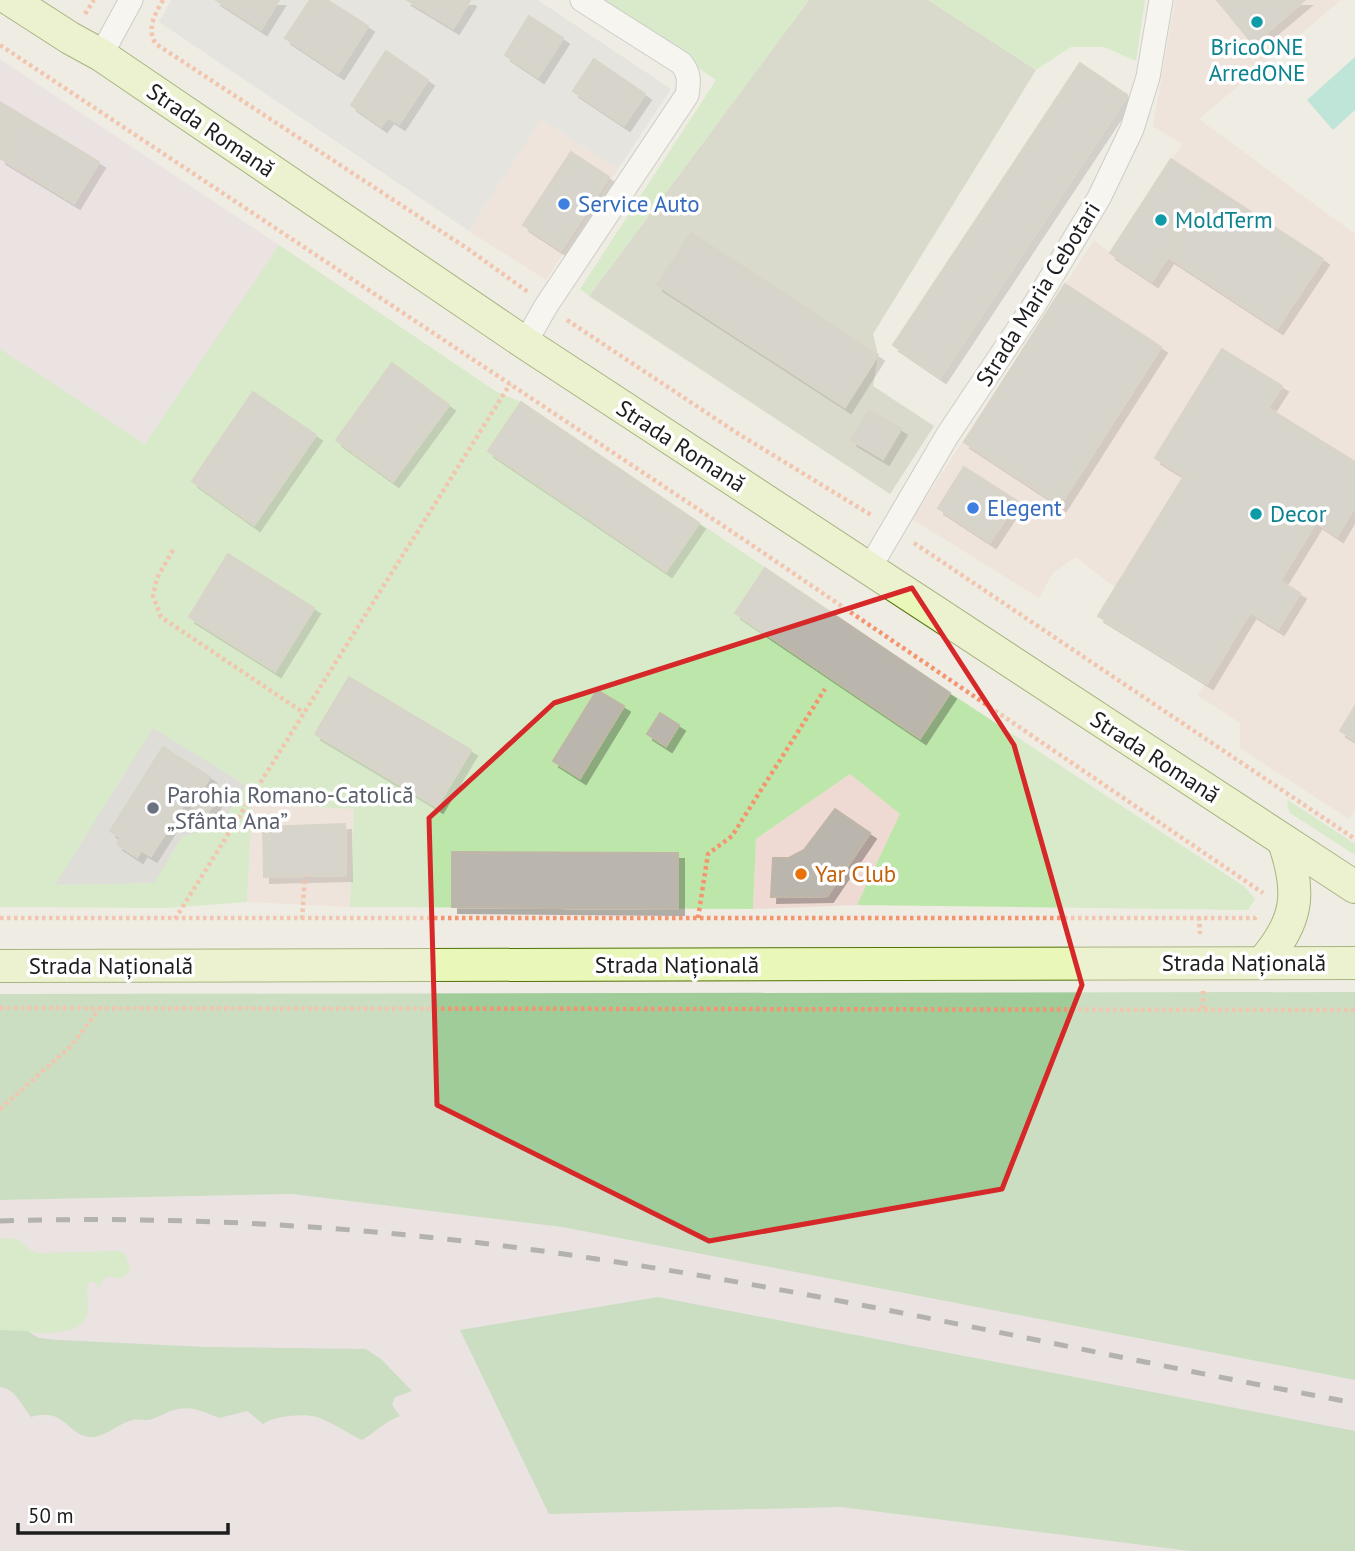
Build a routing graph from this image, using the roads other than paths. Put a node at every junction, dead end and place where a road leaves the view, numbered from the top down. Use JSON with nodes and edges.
{"nodes":[{"id":1,"x":11,"y":0,"type":"edge"},
{"id":2,"x":131,"y":0,"type":"edge"},
{"id":3,"x":582,"y":0,"type":"edge"},
{"id":4,"x":1161,"y":0,"type":"edge"},
{"id":5,"x":101,"y":55,"type":"junction"},
{"id":6,"x":525,"y":343,"type":"junction"},
{"id":7,"x":869,"y":569,"type":"junction"},
{"id":8,"x":1284,"y":842,"type":"junction"},
{"id":9,"x":1355,"y":887,"type":"edge"},
{"id":10,"x":1262,"y":963,"type":"junction"},
{"id":11,"x":1355,"y":963,"type":"edge"},
{"id":12,"x":0,"y":966,"type":"edge"}],
"edges":[{"from":1,"to":5,"type":"main road","name":"Strada Romană"},
{"from":2,"to":5,"type":"street"},
{"from":3,"to":6,"type":"street"},
{"from":4,"to":7,"type":"street","name":"Strada Maria Cebotari"},
{"from":5,"to":6,"type":"main road","name":"Strada Romană"},
{"from":6,"to":7,"type":"main road","name":"Strada Romană"},
{"from":7,"to":8,"type":"main road","name":"Strada Romană"},
{"from":8,"to":9,"type":"main road","name":"Strada Romană"},
{"from":8,"to":10,"type":"main road"},
{"from":10,"to":11,"type":"main road","name":"Strada Națională"},
{"from":10,"to":12,"type":"main road","name":"Strada Națională"}]}
